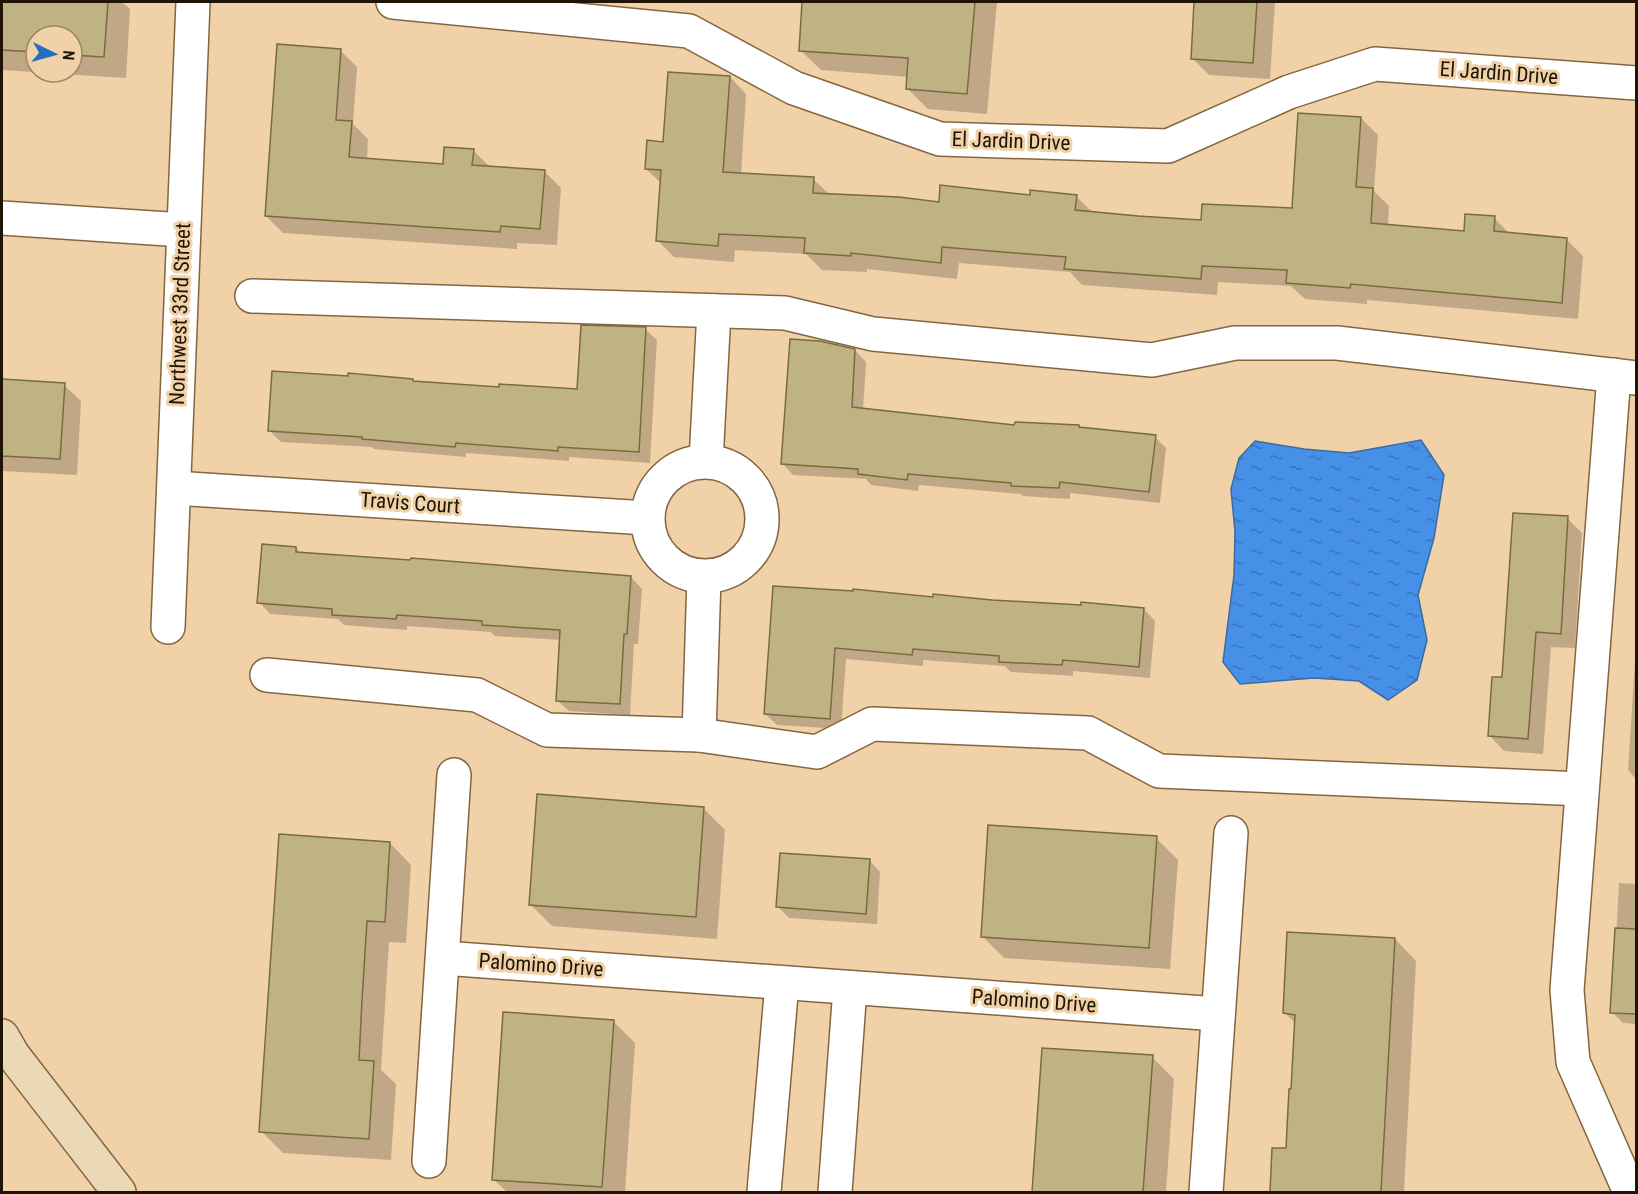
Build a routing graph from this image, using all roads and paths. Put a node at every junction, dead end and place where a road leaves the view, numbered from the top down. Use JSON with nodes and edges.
{"nodes":[{"id":1,"x":193,"y":2,"type":"edge"},
{"id":2,"x":393,"y":2,"type":"edge"},
{"id":3,"x":1636,"y":83,"type":"edge"},
{"id":4,"x":2,"y":218,"type":"edge"},
{"id":5,"x":183,"y":230,"type":"junction"},
{"id":6,"x":252,"y":296,"type":"dead end"},
{"id":7,"x":714,"y":310,"type":"junction"},
{"id":8,"x":1625,"y":376,"type":"edge"},
{"id":9,"x":706,"y":461,"type":"junction"},
{"id":10,"x":174,"y":488,"type":"junction"},
{"id":11,"x":647,"y":518,"type":"junction"},
{"id":12,"x":704,"y":577,"type":"junction"},
{"id":13,"x":168,"y":627,"type":"dead end"},
{"id":14,"x":267,"y":675,"type":"dead end"},
{"id":15,"x":699,"y":735,"type":"junction"},
{"id":16,"x":454,"y":776,"type":"dead end"},
{"id":17,"x":1582,"y":789,"type":"junction"},
{"id":18,"x":1231,"y":833,"type":"dead end"},
{"id":19,"x":443,"y":958,"type":"junction"},
{"id":20,"x":782,"y":983,"type":"junction"},
{"id":21,"x":850,"y":988,"type":"junction"},
{"id":22,"x":1218,"y":1014,"type":"junction"},
{"id":23,"x":2,"y":1036,"type":"edge"},
{"id":24,"x":429,"y":1161,"type":"dead end"},
{"id":25,"x":118,"y":1192,"type":"edge"},
{"id":26,"x":764,"y":1192,"type":"edge"},
{"id":27,"x":835,"y":1192,"type":"edge"},
{"id":28,"x":1206,"y":1192,"type":"edge"},
{"id":29,"x":1630,"y":1192,"type":"edge"}],
"edges":[{"from":1,"to":5,"type":"street","name":"Northwest 33rd Street"},
{"from":2,"to":3,"type":"street","name":"El Jardin Drive"},
{"from":4,"to":5,"type":"street"},
{"from":5,"to":10,"type":"street","name":"Northwest 33rd Street"},
{"from":6,"to":7,"type":"street"},
{"from":7,"to":8,"type":"street"},
{"from":7,"to":9,"type":"street"},
{"from":8,"to":17,"type":"street"},
{"from":9,"to":11,"type":"street"},
{"from":9,"to":12,"type":"street"},
{"from":10,"to":11,"type":"street","name":"Travis Court"},
{"from":10,"to":13,"type":"street","name":"Northwest 33rd Street"},
{"from":11,"to":12,"type":"street"},
{"from":12,"to":15,"type":"street"},
{"from":14,"to":15,"type":"street"},
{"from":15,"to":17,"type":"street"},
{"from":16,"to":19,"type":"street"},
{"from":17,"to":29,"type":"street"},
{"from":18,"to":22,"type":"street"},
{"from":19,"to":20,"type":"street","name":"Palomino Drive"},
{"from":19,"to":24,"type":"street"},
{"from":20,"to":21,"type":"street","name":"Palomino Drive"},
{"from":20,"to":26,"type":"street"},
{"from":21,"to":22,"type":"street","name":"Palomino Drive"},
{"from":21,"to":27,"type":"street"},
{"from":22,"to":28,"type":"street"},
{"from":23,"to":25,"type":"main road"}]}
